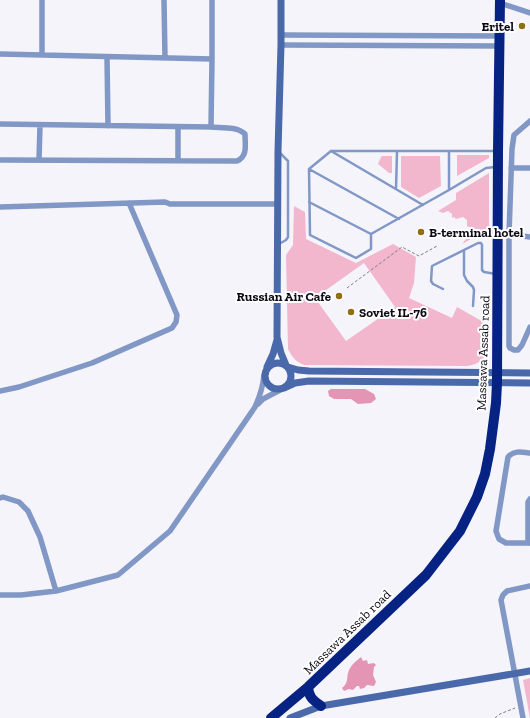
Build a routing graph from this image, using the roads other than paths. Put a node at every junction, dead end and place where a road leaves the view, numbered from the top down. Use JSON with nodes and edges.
{"nodes":[{"id":1,"x":42,"y":0,"type":"edge"},
{"id":2,"x":164,"y":0,"type":"edge"},
{"id":3,"x":212,"y":0,"type":"edge"},
{"id":4,"x":281,"y":0,"type":"edge"},
{"id":5,"x":500,"y":1,"type":"edge"},
{"id":6,"x":530,"y":13,"type":"edge"},
{"id":7,"x":281,"y":35,"type":"junction"},
{"id":8,"x":500,"y":41,"type":"junction"},
{"id":9,"x":281,"y":45,"type":"junction"},
{"id":10,"x":0,"y":54,"type":"edge"},
{"id":11,"x":42,"y":55,"type":"junction"},
{"id":12,"x":107,"y":57,"type":"junction"},
{"id":13,"x":165,"y":58,"type":"junction"},
{"id":14,"x":212,"y":58,"type":"junction"},
{"id":15,"x":530,"y":121,"type":"edge"},
{"id":16,"x":0,"y":124,"type":"edge"},
{"id":17,"x":40,"y":125,"type":"junction"},
{"id":18,"x":108,"y":126,"type":"junction"},
{"id":19,"x":178,"y":127,"type":"junction"},
{"id":20,"x":211,"y":128,"type":"junction"},
{"id":21,"x":278,"y":151,"type":"junction"},
{"id":22,"x":331,"y":151,"type":"junction"},
{"id":23,"x":498,"y":151,"type":"junction"},
{"id":24,"x":397,"y":152,"type":"junction"},
{"id":25,"x":449,"y":152,"type":"junction"},
{"id":26,"x":0,"y":160,"type":"edge"},
{"id":27,"x":39,"y":160,"type":"junction"},
{"id":28,"x":178,"y":160,"type":"junction"},
{"id":29,"x":498,"y":167,"type":"junction"},
{"id":30,"x":511,"y":168,"type":"junction"},
{"id":31,"x":530,"y":168,"type":"edge"},
{"id":32,"x":309,"y":169,"type":"junction"},
{"id":33,"x":396,"y":189,"type":"junction"},
{"id":34,"x":449,"y":190,"type":"junction"},
{"id":35,"x":309,"y":202,"type":"junction"},
{"id":36,"x":128,"y":203,"type":"junction"},
{"id":37,"x":278,"y":204,"type":"junction"},
{"id":38,"x":423,"y":204,"type":"junction"},
{"id":39,"x":0,"y":207,"type":"edge"},
{"id":40,"x":399,"y":219,"type":"junction"},
{"id":41,"x":371,"y":234,"type":"junction"},
{"id":42,"x":509,"y":234,"type":"junction"},
{"id":43,"x":530,"y":237,"type":"edge"},
{"id":44,"x":277,"y":245,"type":"junction"},
{"id":45,"x":464,"y":251,"type":"junction"},
{"id":46,"x":498,"y":275,"type":"junction"},
{"id":47,"x":443,"y":289,"type":"dead end"},
{"id":48,"x":473,"y":306,"type":"dead end"},
{"id":49,"x":530,"y":327,"type":"edge"},
{"id":50,"x":277,"y":338,"type":"junction"},
{"id":51,"x":287,"y":366,"type":"junction"},
{"id":52,"x":265,"y":373,"type":"junction"},
{"id":53,"x":530,"y":373,"type":"edge"},
{"id":54,"x":497,"y":378,"type":"junction"},
{"id":55,"x":530,"y":383,"type":"edge"},
{"id":56,"x":283,"y":388,"type":"junction"},
{"id":57,"x":0,"y":391,"type":"edge"},
{"id":58,"x":255,"y":407,"type":"junction"},
{"id":59,"x":530,"y":453,"type":"edge"},
{"id":60,"x":0,"y":498,"type":"edge"},
{"id":61,"x":530,"y":499,"type":"edge"},
{"id":62,"x":530,"y":543,"type":"edge"},
{"id":63,"x":530,"y":586,"type":"edge"},
{"id":64,"x":56,"y":591,"type":"junction"},
{"id":65,"x":0,"y":595,"type":"edge"},
{"id":66,"x":530,"y":671,"type":"edge"},
{"id":67,"x":515,"y":673,"type":"junction"},
{"id":68,"x":308,"y":687,"type":"junction"},
{"id":69,"x":321,"y":706,"type":"junction"},
{"id":70,"x":271,"y":718,"type":"edge"},
{"id":71,"x":290,"y":718,"type":"edge"},
{"id":72,"x":523,"y":718,"type":"edge"}],
"edges":[{"from":1,"to":11,"type":"street"},
{"from":2,"to":13,"type":"street"},
{"from":3,"to":14,"type":"street"},
{"from":4,"to":7,"type":"street"},
{"from":5,"to":6,"type":"street"},
{"from":5,"to":8,"type":"highway","name":"Massawa Assab road"},
{"from":7,"to":8,"type":"street"},
{"from":7,"to":9,"type":"street"},
{"from":8,"to":9,"type":"street"},
{"from":8,"to":23,"type":"highway","name":"Massawa Assab road"},
{"from":9,"to":21,"type":"street"},
{"from":10,"to":11,"type":"street"},
{"from":11,"to":12,"type":"street"},
{"from":12,"to":13,"type":"street"},
{"from":12,"to":18,"type":"street"},
{"from":13,"to":14,"type":"street"},
{"from":14,"to":20,"type":"street"},
{"from":15,"to":30,"type":"street"},
{"from":16,"to":17,"type":"street"},
{"from":17,"to":18,"type":"street"},
{"from":17,"to":27,"type":"street"},
{"from":18,"to":19,"type":"street"},
{"from":19,"to":20,"type":"street"},
{"from":19,"to":28,"type":"street"},
{"from":20,"to":28,"type":"street"},
{"from":21,"to":37,"type":"street"},
{"from":21,"to":44,"type":"lane"},
{"from":22,"to":24,"type":"lane"},
{"from":22,"to":32,"type":"lane"},
{"from":22,"to":33,"type":"lane"},
{"from":23,"to":25,"type":"lane"},
{"from":23,"to":29,"type":"highway","name":"Massawa Assab road"},
{"from":24,"to":25,"type":"lane"},
{"from":24,"to":33,"type":"lane"},
{"from":25,"to":34,"type":"lane"},
{"from":26,"to":27,"type":"street"},
{"from":27,"to":28,"type":"street"},
{"from":29,"to":34,"type":"lane"},
{"from":29,"to":46,"type":"highway","name":"Massawa Assab road"},
{"from":30,"to":31,"type":"street"},
{"from":30,"to":42,"type":"street"},
{"from":32,"to":35,"type":"lane"},
{"from":32,"to":40,"type":"lane"},
{"from":33,"to":38,"type":"lane"},
{"from":34,"to":38,"type":"lane"},
{"from":35,"to":41,"type":"lane"},
{"from":35,"to":41,"type":"lane"},
{"from":36,"to":37,"type":"street"},
{"from":36,"to":39,"type":"street"},
{"from":36,"to":57,"type":"street"},
{"from":37,"to":44,"type":"street"},
{"from":38,"to":40,"type":"lane"},
{"from":40,"to":41,"type":"lane"},
{"from":42,"to":43,"type":"street"},
{"from":42,"to":49,"type":"street"},
{"from":44,"to":50,"type":"street"},
{"from":45,"to":46,"type":"lane"},
{"from":45,"to":47,"type":"lane"},
{"from":45,"to":48,"type":"lane"},
{"from":46,"to":54,"type":"highway","name":"Massawa Assab road"},
{"from":50,"to":51,"type":"street"},
{"from":50,"to":52,"type":"street"},
{"from":51,"to":52,"type":"street"},
{"from":51,"to":54,"type":"street"},
{"from":51,"to":56,"type":"street"},
{"from":52,"to":56,"type":"street"},
{"from":52,"to":58,"type":"street"},
{"from":53,"to":54,"type":"street"},
{"from":54,"to":55,"type":"street"},
{"from":54,"to":56,"type":"street"},
{"from":54,"to":68,"type":"highway","name":"Massawa Assab road"},
{"from":56,"to":58,"type":"street"},
{"from":58,"to":64,"type":"street"},
{"from":59,"to":62,"type":"street"},
{"from":60,"to":64,"type":"street"},
{"from":61,"to":62,"type":"street"},
{"from":63,"to":67,"type":"street"},
{"from":64,"to":65,"type":"street"},
{"from":66,"to":67,"type":"street"},
{"from":67,"to":69,"type":"street"},
{"from":67,"to":72,"type":"street"},
{"from":68,"to":69,"type":"highway"},
{"from":68,"to":70,"type":"highway","name":"Massawa Assab road"},
{"from":69,"to":71,"type":"street"}]}
